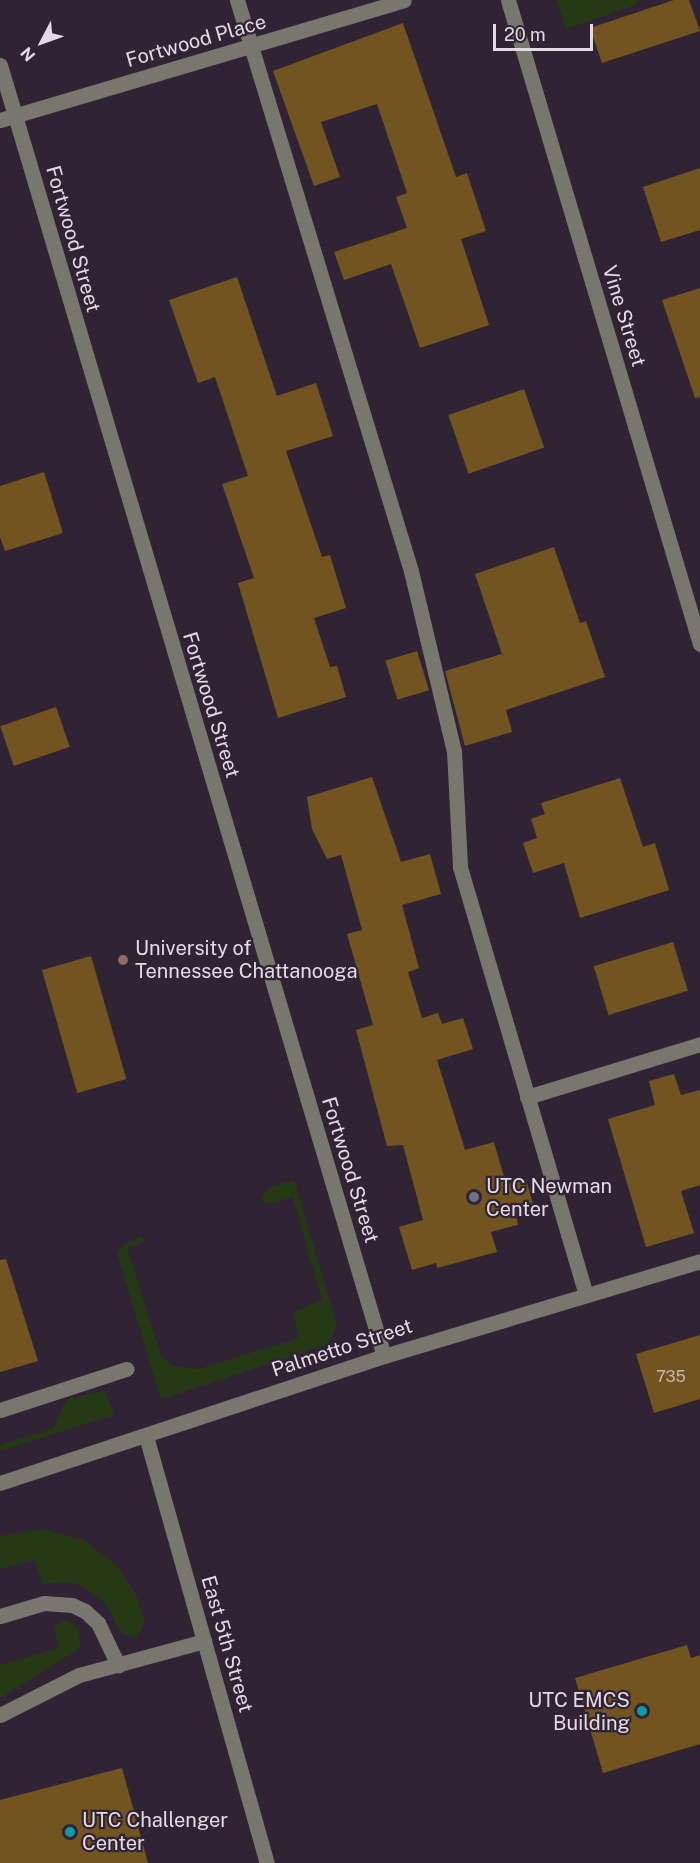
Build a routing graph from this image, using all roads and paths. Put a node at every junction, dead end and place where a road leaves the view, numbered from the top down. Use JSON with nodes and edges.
{"nodes":[{"id":1,"x":237,"y":0,"type":"edge"},
{"id":2,"x":404,"y":0,"type":"edge"},
{"id":3,"x":508,"y":0,"type":"edge"},
{"id":4,"x":252,"y":48,"type":"junction"},
{"id":5,"x":0,"y":65,"type":"edge"},
{"id":6,"x":7,"y":118,"type":"edge"},
{"id":7,"x":700,"y":644,"type":"edge"},
{"id":8,"x":700,"y":1044,"type":"edge"},
{"id":9,"x":527,"y":1097,"type":"junction"},
{"id":10,"x":700,"y":1261,"type":"edge"},
{"id":11,"x":585,"y":1293,"type":"junction"},
{"id":12,"x":384,"y":1356,"type":"junction"},
{"id":13,"x":126,"y":1369,"type":"dead end"},
{"id":14,"x":0,"y":1410,"type":"edge"},
{"id":15,"x":146,"y":1436,"type":"junction"},
{"id":16,"x":0,"y":1483,"type":"edge"},
{"id":17,"x":0,"y":1616,"type":"edge"},
{"id":18,"x":204,"y":1641,"type":"junction"},
{"id":19,"x":118,"y":1665,"type":"junction"},
{"id":20,"x":0,"y":1715,"type":"edge"},
{"id":21,"x":267,"y":1863,"type":"edge"}],
"edges":[{"from":1,"to":4,"type":"street"},
{"from":2,"to":4,"type":"street","name":"Fortwood Place"},
{"from":3,"to":7,"type":"street","name":"Vine Street"},
{"from":4,"to":6,"type":"street","name":"Fortwood Place"},
{"from":4,"to":9,"type":"street"},
{"from":5,"to":6,"type":"street","name":"Fortwood Street"},
{"from":6,"to":12,"type":"street","name":"Fortwood Street"},
{"from":8,"to":9,"type":"street"},
{"from":9,"to":11,"type":"street"},
{"from":10,"to":11,"type":"street","name":"Palmetto Street"},
{"from":11,"to":12,"type":"street","name":"Palmetto Street"},
{"from":12,"to":15,"type":"street","name":"Palmetto Street"},
{"from":13,"to":14,"type":"street"},
{"from":15,"to":16,"type":"street","name":"Palmetto Street"},
{"from":15,"to":18,"type":"street","name":"East 5th Street"},
{"from":17,"to":19,"type":"street"},
{"from":18,"to":19,"type":"street"},
{"from":18,"to":21,"type":"street","name":"East 5th Street"},
{"from":19,"to":20,"type":"street"}]}
